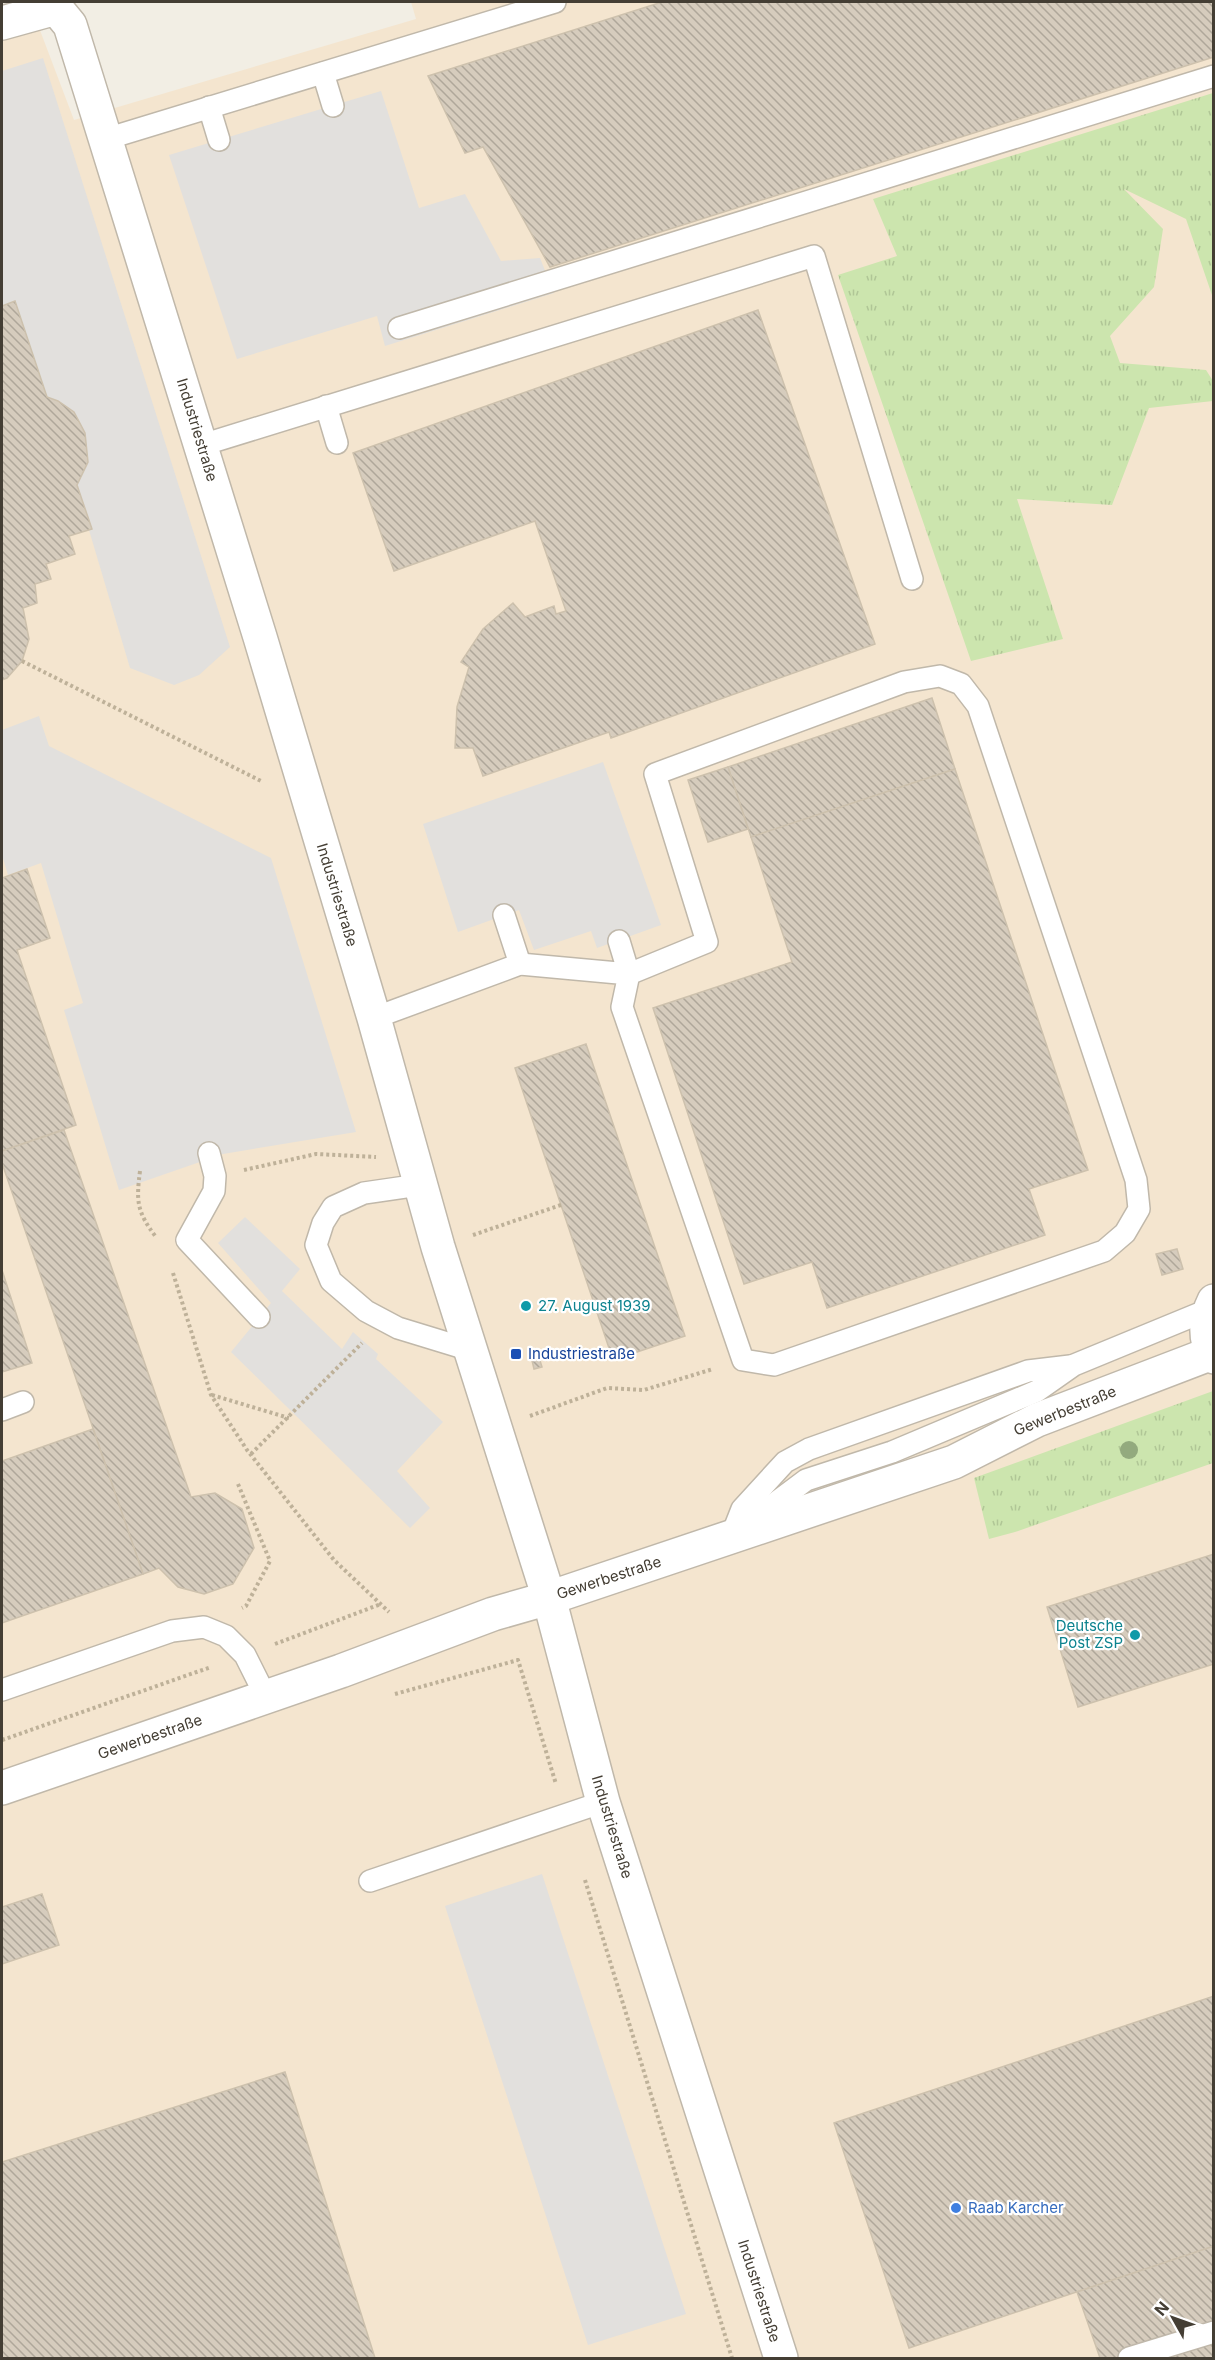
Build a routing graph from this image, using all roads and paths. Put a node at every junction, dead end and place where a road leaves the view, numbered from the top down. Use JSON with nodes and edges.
{"nodes":[{"id":1,"x":555,"y":2,"type":"edge"},
{"id":2,"x":2,"y":23,"type":"edge"},
{"id":3,"x":323,"y":73,"type":"junction"},
{"id":4,"x":1214,"y":76,"type":"edge"},
{"id":5,"x":333,"y":106,"type":"dead end"},
{"id":6,"x":209,"y":107,"type":"junction"},
{"id":7,"x":106,"y":139,"type":"junction"},
{"id":8,"x":219,"y":140,"type":"dead end"},
{"id":9,"x":399,"y":328,"type":"dead end"},
{"id":10,"x":326,"y":406,"type":"junction"},
{"id":11,"x":337,"y":443,"type":"dead end"},
{"id":12,"x":201,"y":445,"type":"junction"},
{"id":13,"x":912,"y":579,"type":"dead end"},
{"id":14,"x":22,"y":661,"type":"dead end"},
{"id":15,"x":309,"y":805,"type":"junction"},
{"id":16,"x":504,"y":915,"type":"dead end"},
{"id":17,"x":619,"y":941,"type":"dead end"},
{"id":18,"x":520,"y":964,"type":"junction"},
{"id":19,"x":629,"y":974,"type":"junction"},
{"id":20,"x":374,"y":1018,"type":"junction"},
{"id":21,"x":209,"y":1153,"type":"dead end"},
{"id":22,"x":140,"y":1171,"type":"dead end"},
{"id":23,"x":416,"y":1172,"type":"junction"},
{"id":24,"x":215,"y":1176,"type":"junction"},
{"id":25,"x":561,"y":1205,"type":"dead end"},
{"id":26,"x":498,"y":1226,"type":"dead end"},
{"id":27,"x":159,"y":1242,"type":"dead end"},
{"id":28,"x":172,"y":1272,"type":"dead end"},
{"id":29,"x":1212,"y":1305,"type":"edge"},
{"id":30,"x":259,"y":1317,"type":"dead end"},
{"id":31,"x":382,"y":1320,"type":"junction"},
{"id":32,"x":470,"y":1350,"type":"junction"},
{"id":33,"x":1213,"y":1355,"type":"edge"},
{"id":34,"x":743,"y":1360,"type":"junction"},
{"id":35,"x":1074,"y":1365,"type":"junction"},
{"id":36,"x":211,"y":1395,"type":"junction"},
{"id":37,"x":567,"y":1401,"type":"dead end"},
{"id":38,"x":23,"y":1402,"type":"dead end"},
{"id":39,"x":2,"y":1410,"type":"edge"},
{"id":40,"x":289,"y":1418,"type":"junction"},
{"id":41,"x":251,"y":1455,"type":"junction"},
{"id":42,"x":238,"y":1484,"type":"dead end"},
{"id":43,"x":731,"y":1537,"type":"junction"},
{"id":44,"x":549,"y":1598,"type":"junction"},
{"id":45,"x":381,"y":1604,"type":"junction"},
{"id":46,"x":204,"y":1627,"type":"junction"},
{"id":47,"x":416,"y":1641,"type":"junction"},
{"id":48,"x":245,"y":1655,"type":"junction"},
{"id":49,"x":2,"y":1690,"type":"edge"},
{"id":50,"x":266,"y":1697,"type":"junction"},
{"id":51,"x":2,"y":1740,"type":"edge"},
{"id":52,"x":2,"y":1788,"type":"edge"},
{"id":53,"x":603,"y":1802,"type":"junction"},
{"id":54,"x":370,"y":1881,"type":"dead end"},
{"id":55,"x":634,"y":2040,"type":"dead end"},
{"id":56,"x":1214,"y":2332,"type":"edge"},
{"id":57,"x":732,"y":2358,"type":"edge"},
{"id":58,"x":781,"y":2358,"type":"edge"},
{"id":59,"x":1129,"y":2358,"type":"edge"}],
"edges":[{"from":1,"to":3,"type":"lane"},
{"from":2,"to":7,"type":"street","name":"Industriestraße"},
{"from":3,"to":5,"type":"lane"},
{"from":3,"to":6,"type":"lane"},
{"from":4,"to":9,"type":"lane"},
{"from":6,"to":7,"type":"lane"},
{"from":6,"to":8,"type":"lane"},
{"from":7,"to":12,"type":"street","name":"Industriestraße"},
{"from":10,"to":11,"type":"lane"},
{"from":10,"to":12,"type":"lane"},
{"from":10,"to":13,"type":"lane"},
{"from":12,"to":15,"type":"street","name":"Industriestraße"},
{"from":14,"to":15,"type":"path"},
{"from":15,"to":20,"type":"street","name":"Industriestraße"},
{"from":16,"to":18,"type":"lane"},
{"from":17,"to":19,"type":"lane"},
{"from":18,"to":19,"type":"lane"},
{"from":18,"to":20,"type":"lane"},
{"from":19,"to":34,"type":"lane"},
{"from":19,"to":34,"type":"lane"},
{"from":20,"to":23,"type":"street","name":"Industriestraße"},
{"from":21,"to":24,"type":"lane"},
{"from":22,"to":27,"type":"path"},
{"from":23,"to":24,"type":"path"},
{"from":23,"to":31,"type":"lane"},
{"from":23,"to":32,"type":"street","name":"Industriestraße"},
{"from":24,"to":30,"type":"lane"},
{"from":25,"to":26,"type":"path"},
{"from":28,"to":36,"type":"path"},
{"from":29,"to":33,"type":"street","name":"Gewerbestraße"},
{"from":29,"to":35,"type":"lane"},
{"from":31,"to":32,"type":"lane"},
{"from":31,"to":40,"type":"path"},
{"from":32,"to":44,"type":"street","name":"Industriestraße"},
{"from":33,"to":43,"type":"street","name":"Gewerbestraße"},
{"from":34,"to":37,"type":"path"},
{"from":35,"to":43,"type":"lane"},
{"from":35,"to":43,"type":"lane"},
{"from":36,"to":40,"type":"path"},
{"from":36,"to":41,"type":"path"},
{"from":38,"to":39,"type":"lane"},
{"from":40,"to":41,"type":"path"},
{"from":41,"to":45,"type":"path"},
{"from":42,"to":46,"type":"path"},
{"from":43,"to":44,"type":"street","name":"Gewerbestraße"},
{"from":44,"to":47,"type":"street","name":"Gewerbestraße"},
{"from":44,"to":53,"type":"street","name":"Industriestraße"},
{"from":45,"to":47,"type":"path"},
{"from":45,"to":48,"type":"path"},
{"from":46,"to":48,"type":"lane"},
{"from":46,"to":49,"type":"lane"},
{"from":47,"to":50,"type":"street","name":"Gewerbestraße"},
{"from":48,"to":50,"type":"lane"},
{"from":48,"to":51,"type":"path"},
{"from":50,"to":52,"type":"street","name":"Gewerbestraße"},
{"from":53,"to":54,"type":"lane"},
{"from":53,"to":58,"type":"street","name":"Industriestraße"},
{"from":55,"to":57,"type":"path"},
{"from":56,"to":59,"type":"lane"}]}
